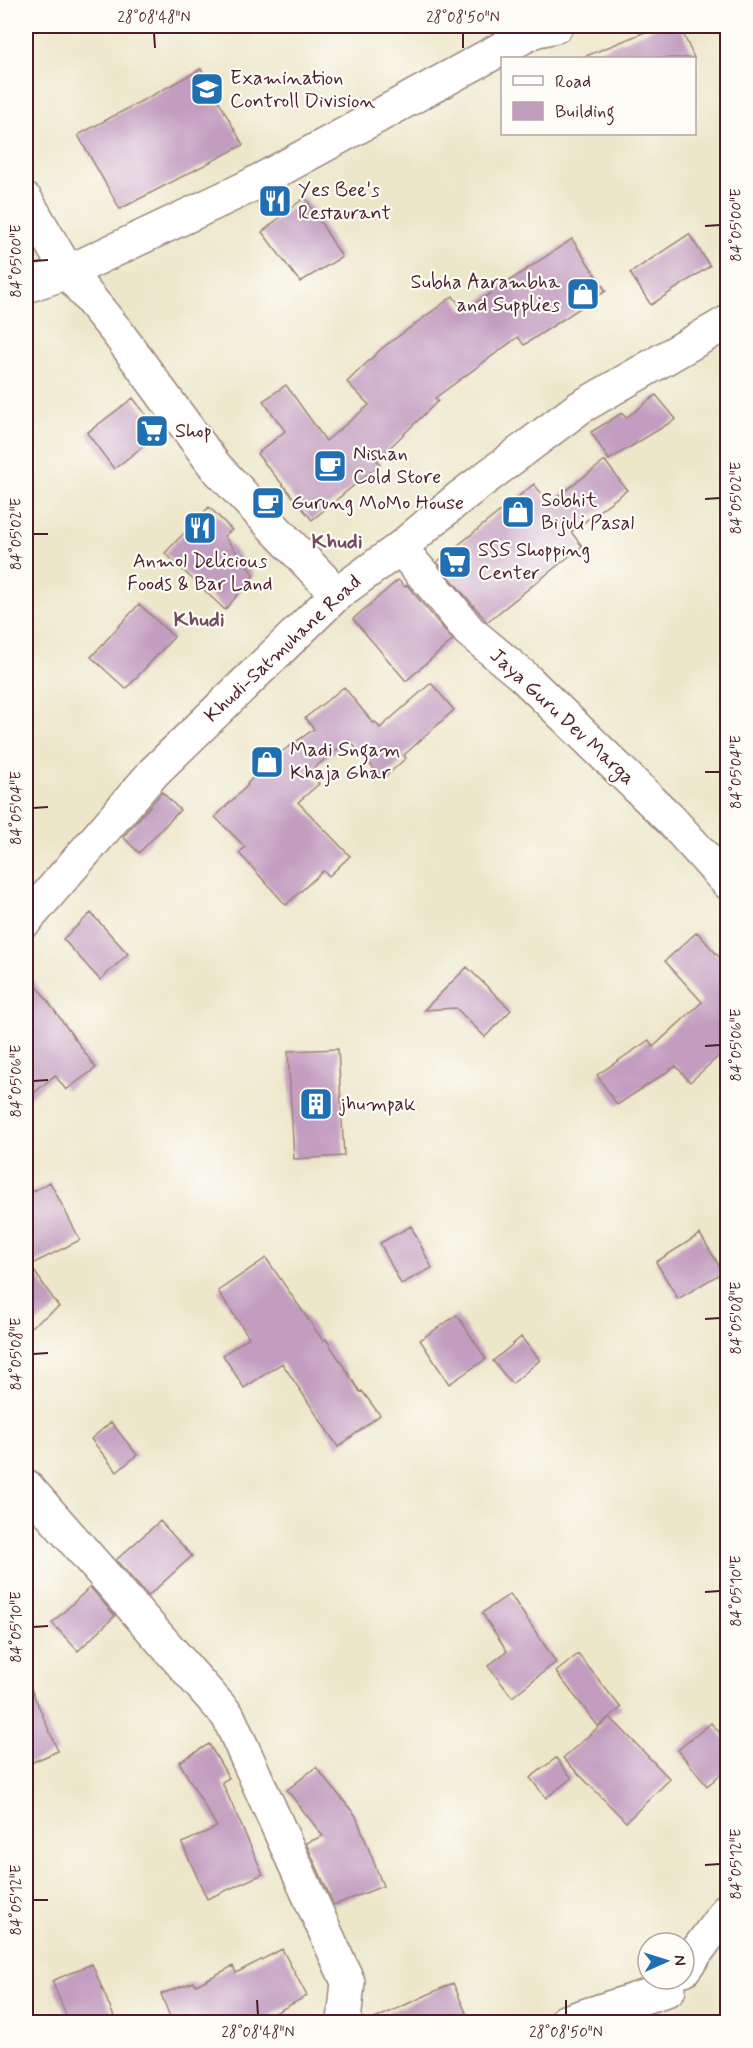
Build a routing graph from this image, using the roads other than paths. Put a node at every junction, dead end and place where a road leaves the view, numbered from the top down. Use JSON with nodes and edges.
{"nodes":[{"id":1,"x":556,"y":26,"type":"edge"},
{"id":2,"x":26,"y":200,"type":"edge"},
{"id":3,"x":68,"y":272,"type":"junction"},
{"id":4,"x":26,"y":286,"type":"edge"},
{"id":5,"x":728,"y":322,"type":"edge"},
{"id":6,"x":400,"y":548,"type":"junction"},
{"id":7,"x":337,"y":594,"type":"junction"},
{"id":8,"x":728,"y":883,"type":"edge"},
{"id":9,"x":26,"y":920,"type":"edge"},
{"id":10,"x":26,"y":1486,"type":"edge"},
{"id":11,"x":728,"y":1909,"type":"edge"},
{"id":12,"x":696,"y":1953,"type":"edge"},
{"id":13,"x":646,"y":1991,"type":"edge"},
{"id":14,"x":667,"y":1991,"type":"edge"},
{"id":15,"x":344,"y":2022,"type":"edge"},
{"id":16,"x":565,"y":2022,"type":"edge"},
{"id":17,"x":641,"y":2022,"type":"edge"}],
"edges":[{"from":1,"to":3,"type":"street"},
{"from":2,"to":3,"type":"street"},
{"from":3,"to":4,"type":"street"},
{"from":3,"to":7,"type":"street"},
{"from":5,"to":6,"type":"street","name":"Khudi-Satmuhane Road"},
{"from":6,"to":7,"type":"street","name":"Khudi-Satmuhane Road"},
{"from":6,"to":8,"type":"street","name":"Jaya Guru Dev Marga"},
{"from":7,"to":9,"type":"street","name":"Khudi-Satmuhane Road"},
{"from":10,"to":15,"type":"street"},
{"from":11,"to":12,"type":"street"},
{"from":13,"to":16,"type":"street"},
{"from":14,"to":17,"type":"street"}]}
